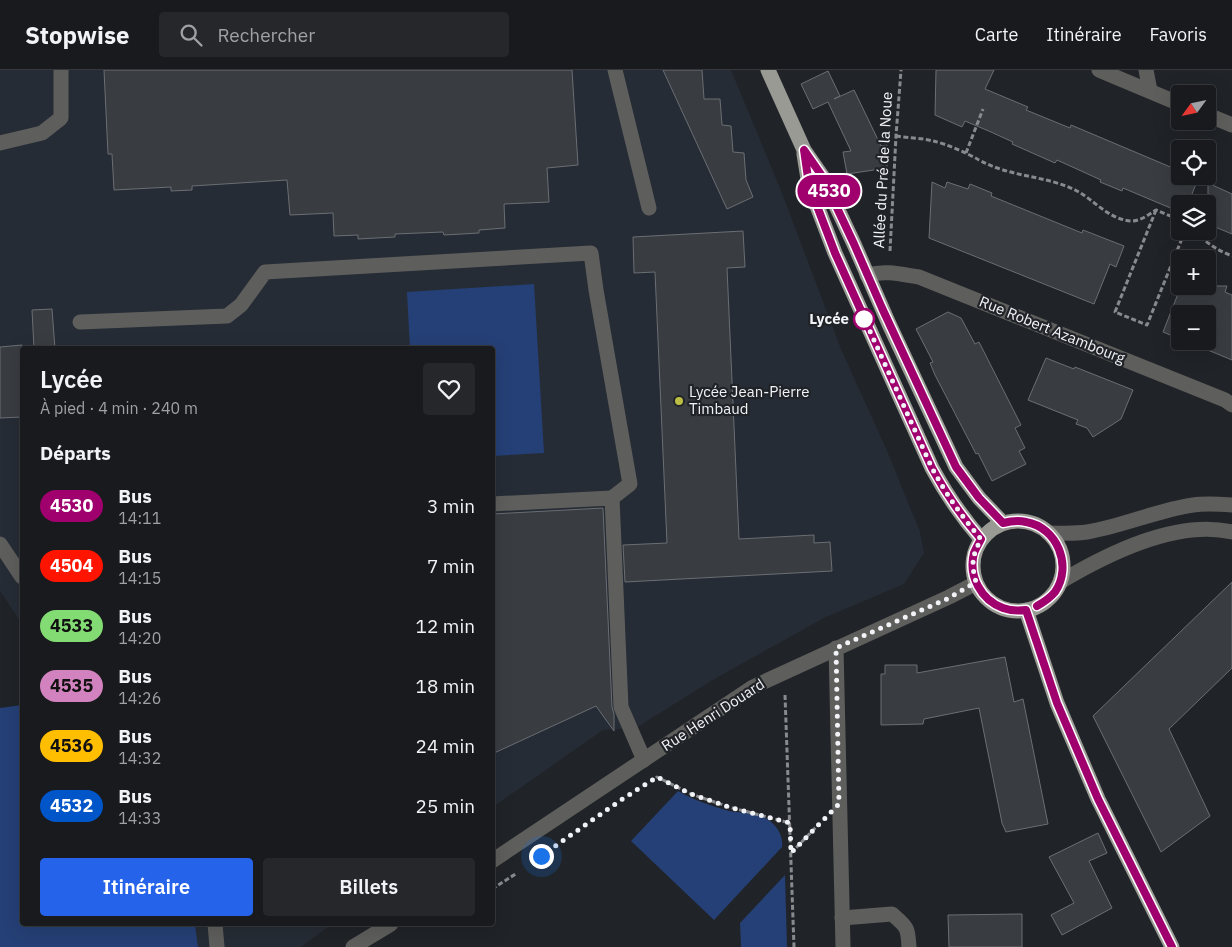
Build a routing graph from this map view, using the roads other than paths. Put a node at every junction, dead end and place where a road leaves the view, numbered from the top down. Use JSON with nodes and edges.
{"nodes":[{"id":1,"x":61,"y":70,"type":"edge"},
{"id":2,"x":615,"y":70,"type":"edge"},
{"id":3,"x":768,"y":70,"type":"edge"},
{"id":4,"x":1099,"y":70,"type":"edge"},
{"id":5,"x":1146,"y":70,"type":"edge"},
{"id":6,"x":1150,"y":91,"type":"junction"},
{"id":7,"x":1171,"y":100,"type":"edge"},
{"id":8,"x":1216,"y":118,"type":"edge"},
{"id":9,"x":1232,"y":125,"type":"edge"},
{"id":10,"x":0,"y":143,"type":"edge"},
{"id":11,"x":804,"y":150,"type":"junction"},
{"id":12,"x":649,"y":208,"type":"dead end"},
{"id":13,"x":867,"y":275,"type":"junction"},
{"id":14,"x":80,"y":322,"type":"dead end"},
{"id":15,"x":1232,"y":405,"type":"edge"},
{"id":16,"x":612,"y":498,"type":"junction"},
{"id":17,"x":495,"y":504,"type":"edge"},
{"id":18,"x":1232,"y":504,"type":"edge"},
{"id":19,"x":1003,"y":523,"type":"junction"},
{"id":20,"x":1228,"y":531,"type":"edge"},
{"id":21,"x":1048,"y":533,"type":"junction"},
{"id":22,"x":981,"y":539,"type":"junction"},
{"id":23,"x":0,"y":544,"type":"edge"},
{"id":24,"x":20,"y":574,"type":"edge"},
{"id":25,"x":976,"y":582,"type":"junction"},
{"id":26,"x":1060,"y":582,"type":"junction"},
{"id":27,"x":1026,"y":610,"type":"junction"},
{"id":28,"x":836,"y":648,"type":"junction"},
{"id":29,"x":644,"y":760,"type":"junction"},
{"id":30,"x":495,"y":859,"type":"edge"},
{"id":31,"x":842,"y":918,"type":"junction"},
{"id":32,"x":215,"y":926,"type":"edge"},
{"id":33,"x":388,"y":926,"type":"edge"},
{"id":34,"x":217,"y":947,"type":"edge"},
{"id":35,"x":353,"y":947,"type":"edge"},
{"id":36,"x":843,"y":947,"type":"edge"},
{"id":37,"x":909,"y":947,"type":"edge"},
{"id":38,"x":1172,"y":947,"type":"edge"}],
"edges":[{"from":1,"to":10,"type":"street"},
{"from":2,"to":12,"type":"street"},
{"from":3,"to":11,"type":"main road"},
{"from":4,"to":6,"type":"street"},
{"from":5,"to":6,"type":"street"},
{"from":6,"to":7,"type":"street"},
{"from":8,"to":9,"type":"street"},
{"from":11,"to":13,"type":"main road"},
{"from":11,"to":22,"type":"main road"},
{"from":13,"to":15,"type":"street","name":"Rue Robert Azambourg"},
{"from":13,"to":19,"type":"main road"},
{"from":14,"to":16,"type":"street"},
{"from":16,"to":17,"type":"street"},
{"from":16,"to":29,"type":"street"},
{"from":18,"to":20,"type":"street"},
{"from":18,"to":21,"type":"street"},
{"from":19,"to":21,"type":"main road"},
{"from":19,"to":22,"type":"main road"},
{"from":20,"to":26,"type":"street"},
{"from":21,"to":26,"type":"main road"},
{"from":22,"to":25,"type":"main road"},
{"from":23,"to":24,"type":"street"},
{"from":25,"to":27,"type":"main road"},
{"from":25,"to":28,"type":"street","name":"Rue Henri Douard"},
{"from":26,"to":27,"type":"main road"},
{"from":27,"to":38,"type":"main road"},
{"from":28,"to":29,"type":"street","name":"Rue Henri Douard"},
{"from":28,"to":31,"type":"street"},
{"from":29,"to":30,"type":"street","name":"Rue Henri Douard"},
{"from":31,"to":36,"type":"street"},
{"from":31,"to":37,"type":"street"},
{"from":32,"to":34,"type":"street"},
{"from":33,"to":35,"type":"street"}]}
